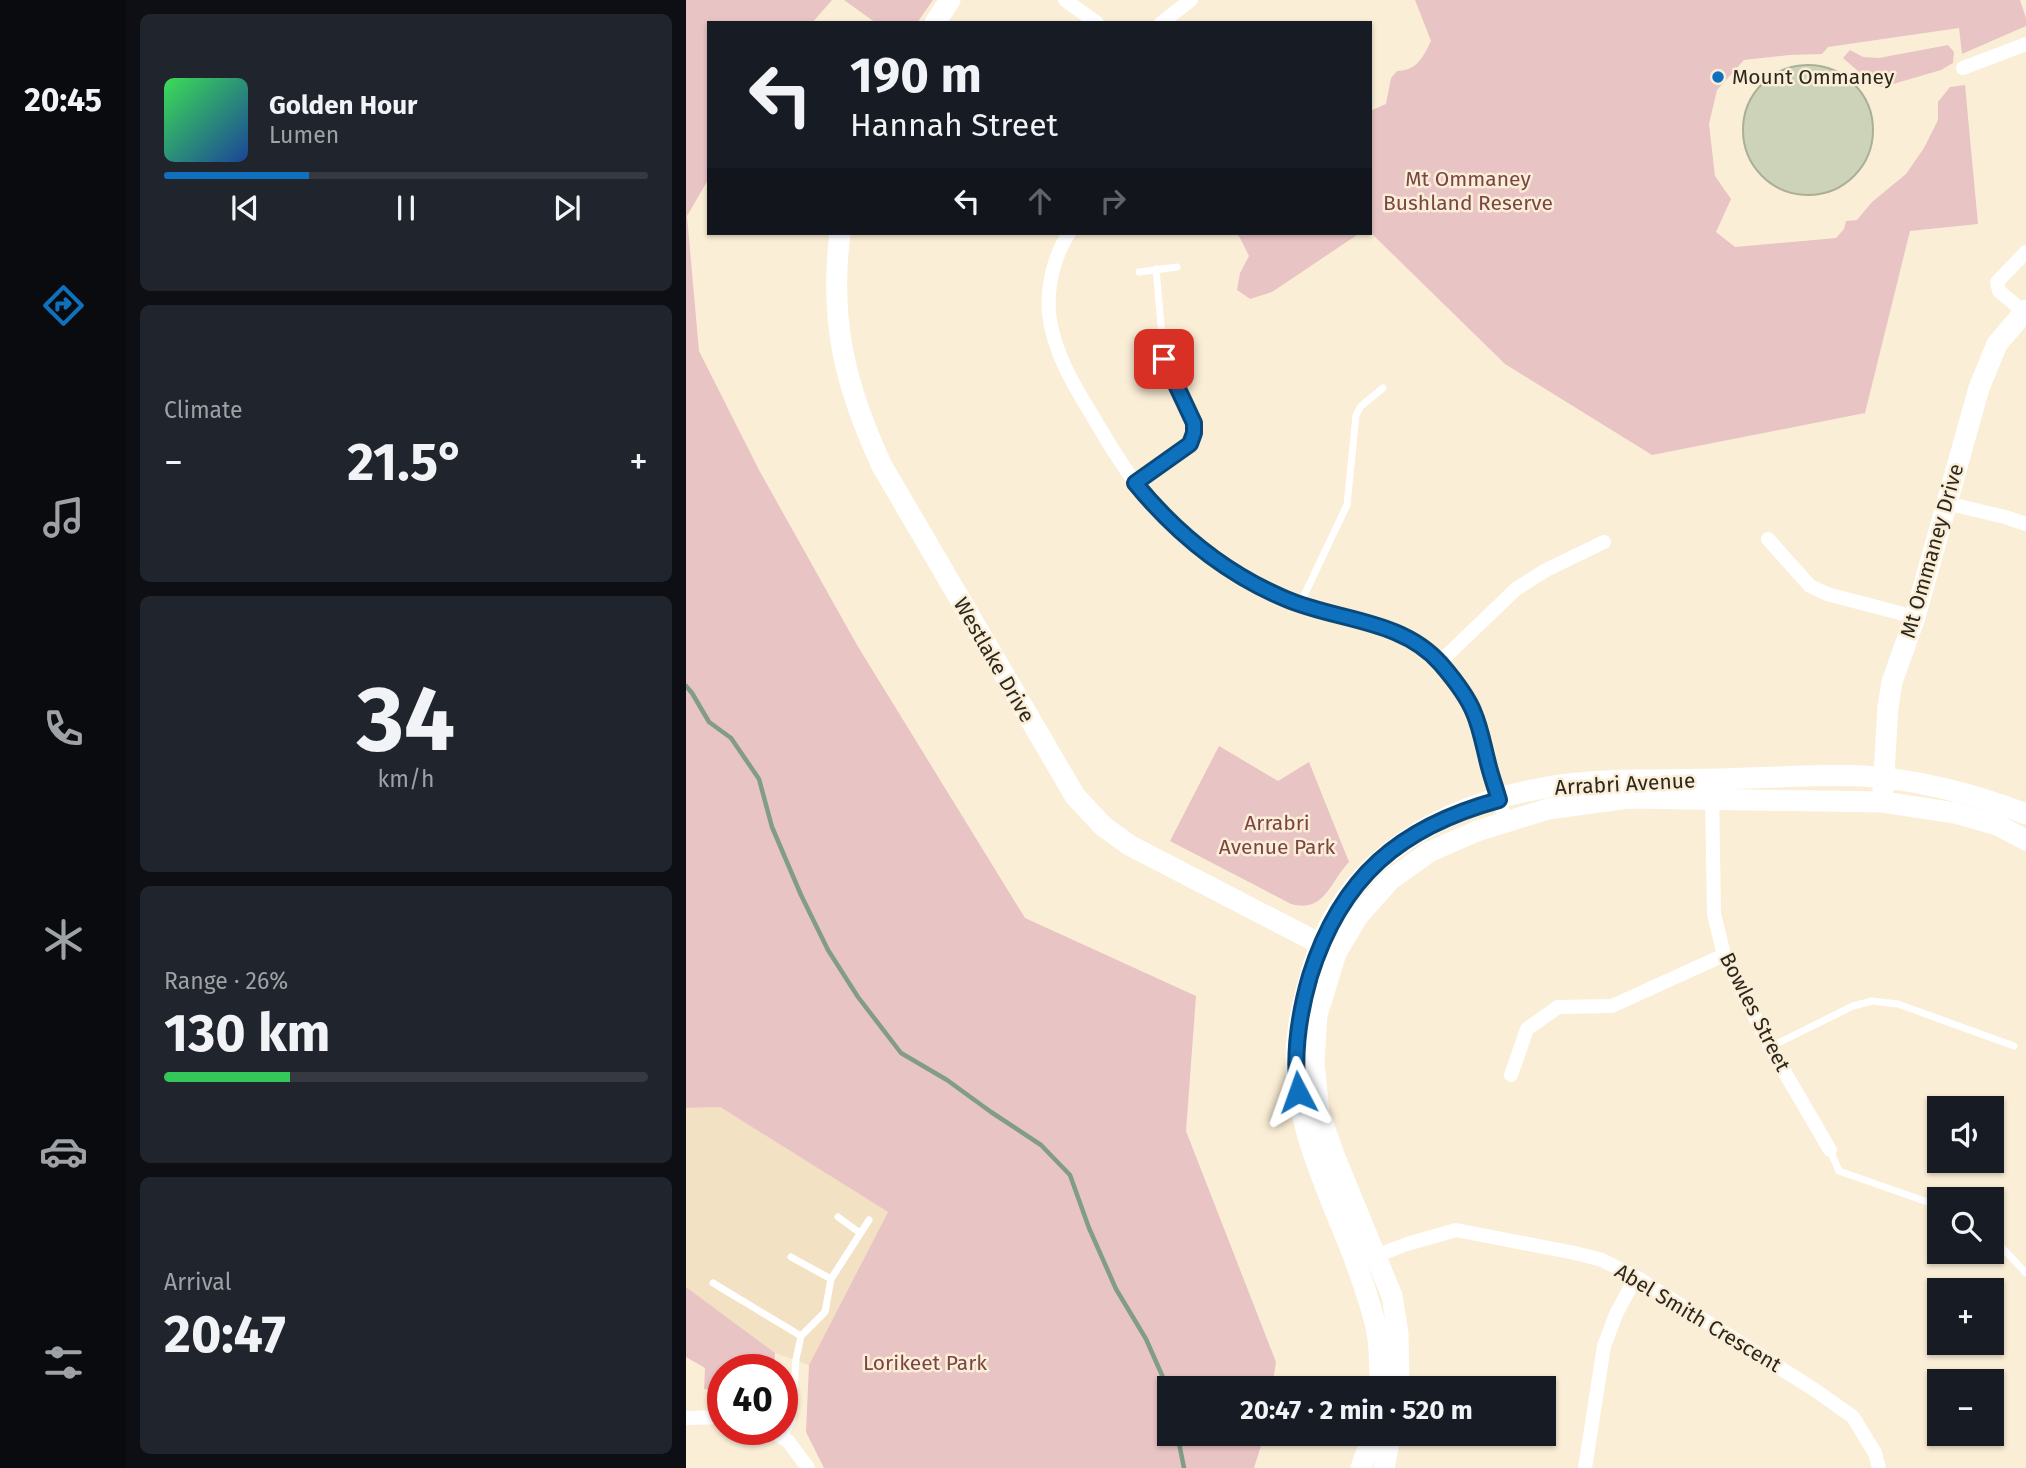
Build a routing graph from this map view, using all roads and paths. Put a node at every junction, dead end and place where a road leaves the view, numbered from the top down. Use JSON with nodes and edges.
{"nodes":[{"id":1,"x":950,"y":0,"type":"edge"},
{"id":2,"x":1065,"y":0,"type":"edge"},
{"id":3,"x":1191,"y":0,"type":"edge"},
{"id":4,"x":936,"y":21,"type":"edge"},
{"id":5,"x":1094,"y":21,"type":"edge"},
{"id":6,"x":1164,"y":21,"type":"edge"},
{"id":7,"x":2026,"y":44,"type":"edge"},
{"id":8,"x":1963,"y":68,"type":"dead end"},
{"id":9,"x":840,"y":235,"type":"edge"},
{"id":10,"x":1068,"y":235,"type":"edge"},
{"id":11,"x":2026,"y":252,"type":"edge"},
{"id":12,"x":1177,"y":267,"type":"dead end"},
{"id":13,"x":1156,"y":270,"type":"junction"},
{"id":14,"x":1139,"y":272,"type":"dead end"},
{"id":15,"x":2025,"y":311,"type":"edge"},
{"id":16,"x":1382,"y":388,"type":"dead end"},
{"id":17,"x":1135,"y":483,"type":"junction"},
{"id":18,"x":1947,"y":503,"type":"junction"},
{"id":19,"x":2026,"y":524,"type":"edge"},
{"id":20,"x":1768,"y":539,"type":"dead end"},
{"id":21,"x":1604,"y":542,"type":"dead end"},
{"id":22,"x":1300,"y":604,"type":"junction"},
{"id":23,"x":1915,"y":617,"type":"junction"},
{"id":24,"x":1440,"y":662,"type":"junction"},
{"id":25,"x":1884,"y":778,"type":"junction"},
{"id":26,"x":1712,"y":790,"type":"junction"},
{"id":27,"x":1499,"y":800,"type":"junction"},
{"id":28,"x":1882,"y":802,"type":"junction"},
{"id":29,"x":2026,"y":814,"type":"edge"},
{"id":30,"x":1506,"y":821,"type":"junction"},
{"id":31,"x":2026,"y":840,"type":"edge"},
{"id":32,"x":1329,"y":948,"type":"junction"},
{"id":33,"x":1724,"y":955,"type":"junction"},
{"id":34,"x":2014,"y":1046,"type":"dead end"},
{"id":35,"x":1770,"y":1047,"type":"junction"},
{"id":36,"x":1511,"y":1075,"type":"dead end"},
{"id":37,"x":1830,"y":1150,"type":"joint"},
{"id":38,"x":1927,"y":1202,"type":"edge"},
{"id":39,"x":838,"y":1217,"type":"dead end"},
{"id":40,"x":869,"y":1220,"type":"dead end"},
{"id":41,"x":860,"y":1233,"type":"junction"},
{"id":42,"x":2004,"y":1250,"type":"edge"},
{"id":43,"x":791,"y":1257,"type":"dead end"},
{"id":44,"x":1366,"y":1260,"type":"junction"},
{"id":45,"x":2026,"y":1273,"type":"edge"},
{"id":46,"x":1636,"y":1277,"type":"junction"},
{"id":47,"x":831,"y":1279,"type":"junction"},
{"id":48,"x":713,"y":1283,"type":"dead end"},
{"id":49,"x":801,"y":1336,"type":"junction"},
{"id":50,"x":797,"y":1354,"type":"edge"},
{"id":51,"x":1379,"y":1376,"type":"edge"},
{"id":52,"x":1399,"y":1376,"type":"edge"},
{"id":53,"x":707,"y":1417,"type":"edge"},
{"id":54,"x":686,"y":1418,"type":"edge"},
{"id":55,"x":790,"y":1445,"type":"edge"},
{"id":56,"x":1369,"y":1446,"type":"edge"},
{"id":57,"x":1388,"y":1446,"type":"edge"},
{"id":58,"x":1589,"y":1449,"type":"junction"},
{"id":59,"x":808,"y":1468,"type":"edge"},
{"id":60,"x":1362,"y":1468,"type":"edge"},
{"id":61,"x":1384,"y":1468,"type":"edge"},
{"id":62,"x":1585,"y":1468,"type":"edge"},
{"id":63,"x":1593,"y":1468,"type":"edge"},
{"id":64,"x":1879,"y":1468,"type":"edge"}],
"edges":[{"from":1,"to":4,"type":"street"},
{"from":2,"to":5,"type":"street"},
{"from":3,"to":6,"type":"street"},
{"from":7,"to":8,"type":"street"},
{"from":9,"to":32,"type":"street","name":"Westlake Drive"},
{"from":10,"to":17,"type":"street"},
{"from":11,"to":15,"type":"street","name":"Mt Ommaney Drive"},
{"from":12,"to":13,"type":"lane"},
{"from":13,"to":14,"type":"lane"},
{"from":13,"to":17,"type":"lane"},
{"from":15,"to":18,"type":"street","name":"Mt Ommaney Drive"},
{"from":16,"to":22,"type":"lane"},
{"from":17,"to":22,"type":"street"},
{"from":18,"to":19,"type":"street"},
{"from":18,"to":23,"type":"street","name":"Mt Ommaney Drive"},
{"from":20,"to":23,"type":"street"},
{"from":21,"to":24,"type":"street"},
{"from":22,"to":24,"type":"street"},
{"from":23,"to":25,"type":"street","name":"Mt Ommaney Drive"},
{"from":24,"to":27,"type":"street"},
{"from":25,"to":26,"type":"street","name":"Arrabri Avenue"},
{"from":25,"to":28,"type":"street","name":"Mt Ommaney Drive"},
{"from":25,"to":29,"type":"street","name":"Arrabri Avenue"},
{"from":26,"to":27,"type":"street","name":"Arrabri Avenue"},
{"from":26,"to":28,"type":"street","name":"Arrabri Avenue"},
{"from":26,"to":30,"type":"street","name":"Arrabri Avenue"},
{"from":26,"to":33,"type":"street","name":"Bowles Street"},
{"from":27,"to":30,"type":"street"},
{"from":27,"to":32,"type":"street","name":"Arrabri Avenue"},
{"from":28,"to":31,"type":"street","name":"Arrabri Avenue"},
{"from":30,"to":32,"type":"street","name":"Arrabri Avenue"},
{"from":32,"to":44,"type":"street","name":"Arrabri Avenue"},
{"from":33,"to":35,"type":"street","name":"Bowles Street"},
{"from":33,"to":36,"type":"street"},
{"from":34,"to":35,"type":"lane"},
{"from":35,"to":37,"type":"street","name":"Bowles Street"},
{"from":37,"to":38,"type":"lane"},
{"from":39,"to":41,"type":"lane"},
{"from":40,"to":41,"type":"lane"},
{"from":41,"to":47,"type":"lane"},
{"from":42,"to":45,"type":"lane"},
{"from":43,"to":47,"type":"lane"},
{"from":44,"to":46,"type":"street","name":"Abel Smith Crescent"},
{"from":44,"to":51,"type":"street","name":"Arrabri Avenue"},
{"from":44,"to":52,"type":"street","name":"Arrabri Avenue"},
{"from":46,"to":58,"type":"street"},
{"from":46,"to":64,"type":"street","name":"Abel Smith Crescent"},
{"from":47,"to":49,"type":"lane"},
{"from":48,"to":49,"type":"lane"},
{"from":49,"to":50,"type":"lane"},
{"from":53,"to":54,"type":"street"},
{"from":55,"to":59,"type":"street"},
{"from":56,"to":60,"type":"street"},
{"from":57,"to":61,"type":"street"},
{"from":58,"to":62,"type":"street"},
{"from":58,"to":63,"type":"street"}]}
